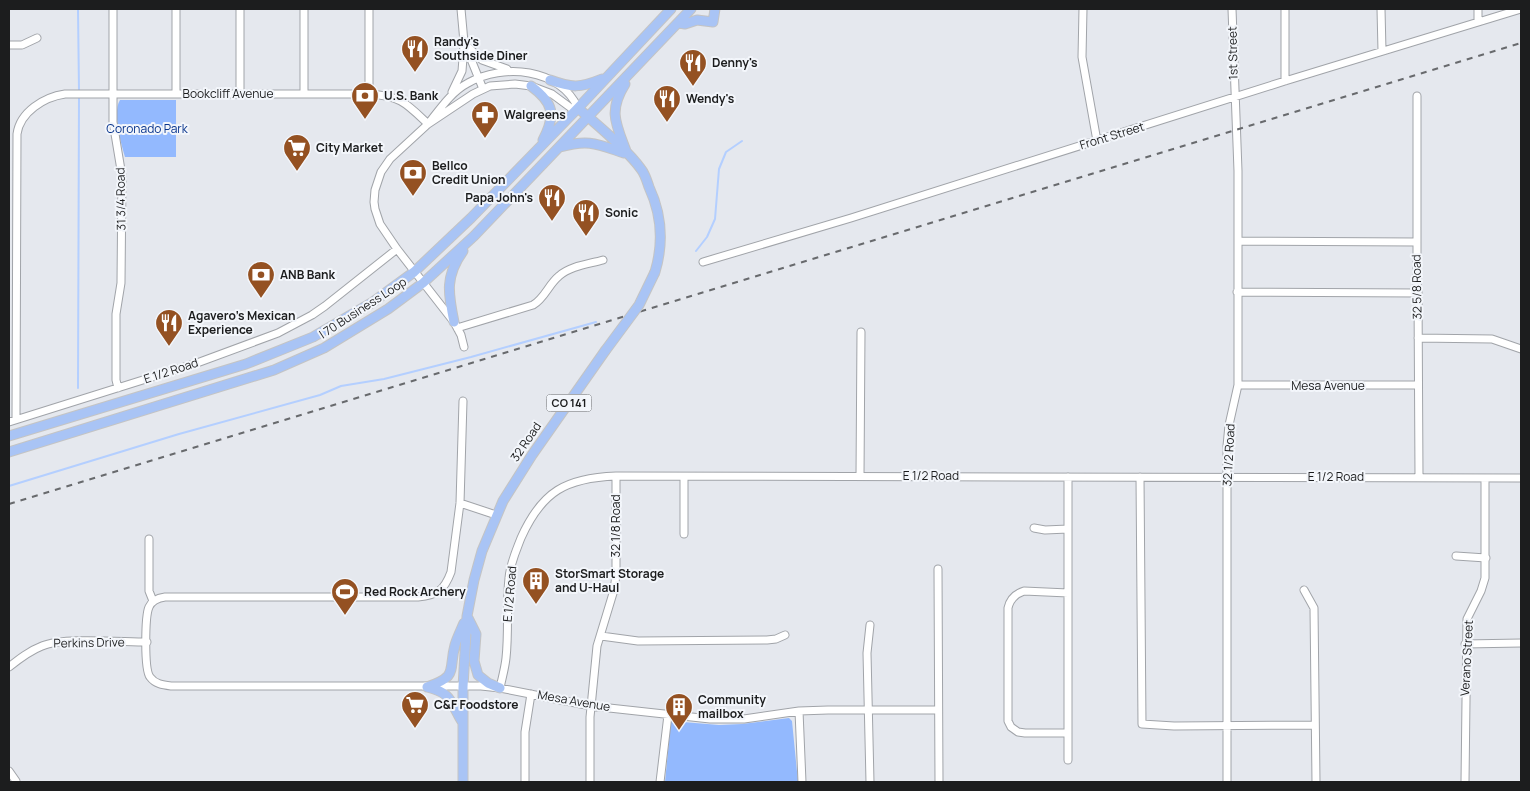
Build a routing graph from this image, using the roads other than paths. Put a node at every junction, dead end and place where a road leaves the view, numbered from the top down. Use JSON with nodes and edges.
{"nodes":[{"id":1,"x":113,"y":9,"type":"edge"},
{"id":2,"x":176,"y":9,"type":"edge"},
{"id":3,"x":240,"y":9,"type":"edge"},
{"id":4,"x":304,"y":9,"type":"edge"},
{"id":5,"x":369,"y":9,"type":"edge"},
{"id":6,"x":461,"y":9,"type":"edge"},
{"id":7,"x":671,"y":9,"type":"edge"},
{"id":8,"x":691,"y":9,"type":"edge"},
{"id":9,"x":697,"y":9,"type":"edge"},
{"id":10,"x":715,"y":9,"type":"edge"},
{"id":11,"x":1083,"y":9,"type":"edge"},
{"id":12,"x":1232,"y":9,"type":"edge"},
{"id":13,"x":1285,"y":9,"type":"edge"},
{"id":14,"x":1381,"y":9,"type":"edge"},
{"id":15,"x":1478,"y":9,"type":"edge"},
{"id":16,"x":1520,"y":9,"type":"edge"},
{"id":17,"x":1478,"y":21,"type":"junction"},
{"id":18,"x":713,"y":22,"type":"junction"},
{"id":19,"x":679,"y":23,"type":"junction"},
{"id":20,"x":37,"y":38,"type":"dead end"},
{"id":21,"x":464,"y":42,"type":"junction"},
{"id":22,"x":9,"y":46,"type":"edge"},
{"id":23,"x":1382,"y":51,"type":"junction"},
{"id":24,"x":638,"y":64,"type":"junction"},
{"id":25,"x":515,"y":72,"type":"junction"},
{"id":26,"x":478,"y":78,"type":"junction"},
{"id":27,"x":605,"y":78,"type":"junction"},
{"id":28,"x":550,"y":80,"type":"junction"},
{"id":29,"x":1285,"y":81,"type":"junction"},
{"id":30,"x":531,"y":86,"type":"junction"},
{"id":31,"x":483,"y":89,"type":"junction"},
{"id":32,"x":113,"y":94,"type":"junction"},
{"id":33,"x":176,"y":94,"type":"junction"},
{"id":34,"x":240,"y":94,"type":"junction"},
{"id":35,"x":304,"y":94,"type":"junction"},
{"id":36,"x":369,"y":94,"type":"junction"},
{"id":37,"x":1417,"y":96,"type":"dead end"},
{"id":38,"x":1234,"y":98,"type":"junction"},
{"id":39,"x":447,"y":101,"type":"junction"},
{"id":40,"x":578,"y":108,"type":"junction"},
{"id":41,"x":588,"y":118,"type":"junction"},
{"id":42,"x":428,"y":124,"type":"junction"},
{"id":43,"x":1097,"y":141,"type":"junction"},
{"id":44,"x":560,"y":147,"type":"junction"},
{"id":45,"x":627,"y":154,"type":"junction"},
{"id":46,"x":532,"y":155,"type":"junction"},
{"id":47,"x":474,"y":236,"type":"junction"},
{"id":48,"x":1238,"y":241,"type":"junction"},
{"id":49,"x":1417,"y":242,"type":"junction"},
{"id":50,"x":397,"y":249,"type":"junction"},
{"id":51,"x":603,"y":260,"type":"dead end"},
{"id":52,"x":703,"y":262,"type":"dead end"},
{"id":53,"x":414,"y":272,"type":"junction"},
{"id":54,"x":423,"y":283,"type":"junction"},
{"id":55,"x":1238,"y":292,"type":"junction"},
{"id":56,"x":1418,"y":293,"type":"junction"},
{"id":57,"x":456,"y":325,"type":"junction"},
{"id":58,"x":861,"y":332,"type":"dead end"},
{"id":59,"x":1418,"y":338,"type":"junction"},
{"id":60,"x":464,"y":347,"type":"dead end"},
{"id":61,"x":1521,"y":349,"type":"edge"},
{"id":62,"x":1238,"y":385,"type":"junction"},
{"id":63,"x":1418,"y":385,"type":"junction"},
{"id":64,"x":118,"y":388,"type":"junction"},
{"id":65,"x":463,"y":401,"type":"dead end"},
{"id":66,"x":12,"y":421,"type":"edge"},
{"id":67,"x":9,"y":436,"type":"edge"},
{"id":68,"x":9,"y":452,"type":"edge"},
{"id":69,"x":616,"y":476,"type":"junction"},
{"id":70,"x":860,"y":476,"type":"junction"},
{"id":71,"x":684,"y":477,"type":"junction"},
{"id":72,"x":1068,"y":477,"type":"junction"},
{"id":73,"x":1140,"y":477,"type":"junction"},
{"id":74,"x":1226,"y":477,"type":"junction"},
{"id":75,"x":1419,"y":477,"type":"junction"},
{"id":76,"x":1485,"y":478,"type":"junction"},
{"id":77,"x":1521,"y":478,"type":"edge"},
{"id":78,"x":460,"y":503,"type":"junction"},
{"id":79,"x":496,"y":515,"type":"junction"},
{"id":80,"x":1034,"y":528,"type":"dead end"},
{"id":81,"x":1068,"y":529,"type":"junction"},
{"id":82,"x":684,"y":534,"type":"dead end"},
{"id":83,"x":148,"y":539,"type":"dead end"},
{"id":84,"x":1456,"y":556,"type":"dead end"},
{"id":85,"x":1486,"y":558,"type":"junction"},
{"id":86,"x":938,"y":570,"type":"dead end"},
{"id":87,"x":1304,"y":590,"type":"dead end"},
{"id":88,"x":1068,"y":593,"type":"junction"},
{"id":89,"x":152,"y":601,"type":"junction"},
{"id":90,"x":467,"y":616,"type":"junction"},
{"id":91,"x":870,"y":625,"type":"dead end"},
{"id":92,"x":784,"y":635,"type":"dead end"},
{"id":93,"x":601,"y":636,"type":"junction"},
{"id":94,"x":147,"y":642,"type":"junction"},
{"id":95,"x":1465,"y":644,"type":"junction"},
{"id":96,"x":1521,"y":644,"type":"edge"},
{"id":97,"x":9,"y":667,"type":"edge"},
{"id":98,"x":428,"y":687,"type":"junction"},
{"id":99,"x":463,"y":687,"type":"junction"},
{"id":100,"x":500,"y":688,"type":"junction"},
{"id":101,"x":531,"y":694,"type":"junction"},
{"id":102,"x":591,"y":706,"type":"junction"},
{"id":103,"x":869,"y":710,"type":"junction"},
{"id":104,"x":938,"y":710,"type":"junction"},
{"id":105,"x":799,"y":711,"type":"junction"},
{"id":106,"x":668,"y":715,"type":"junction"},
{"id":107,"x":464,"y":723,"type":"junction"},
{"id":108,"x":1314,"y":725,"type":"junction"},
{"id":109,"x":1226,"y":726,"type":"junction"},
{"id":110,"x":1068,"y":733,"type":"junction"},
{"id":111,"x":1068,"y":760,"type":"dead end"},
{"id":112,"x":9,"y":770,"type":"edge"},
{"id":113,"x":16,"y":781,"type":"dead end"},
{"id":114,"x":464,"y":782,"type":"edge"},
{"id":115,"x":525,"y":782,"type":"edge"},
{"id":116,"x":590,"y":782,"type":"edge"},
{"id":117,"x":660,"y":782,"type":"edge"},
{"id":118,"x":802,"y":782,"type":"edge"},
{"id":119,"x":870,"y":782,"type":"edge"},
{"id":120,"x":938,"y":782,"type":"edge"},
{"id":121,"x":1227,"y":782,"type":"edge"},
{"id":122,"x":1316,"y":782,"type":"edge"},
{"id":123,"x":1464,"y":782,"type":"edge"}],
"edges":[{"from":1,"to":32,"type":"street","name":"31 3/4 Road"},
{"from":2,"to":33,"type":"street"},
{"from":3,"to":34,"type":"street"},
{"from":4,"to":35,"type":"street"},
{"from":5,"to":36,"type":"street"},
{"from":6,"to":21,"type":"street"},
{"from":7,"to":27,"type":"main road","name":"I 70 Business Loop"},
{"from":8,"to":19,"type":"main road","name":"I 70 Business Loop"},
{"from":9,"to":18,"type":"main road"},
{"from":10,"to":18,"type":"main road"},
{"from":11,"to":43,"type":"street"},
{"from":12,"to":38,"type":"street","name":"1st Street"},
{"from":13,"to":29,"type":"street"},
{"from":14,"to":23,"type":"street"},
{"from":15,"to":17,"type":"street"},
{"from":16,"to":17,"type":"street","name":"Front Street"},
{"from":17,"to":23,"type":"street","name":"Front Street"},
{"from":18,"to":19,"type":"main road"},
{"from":19,"to":24,"type":"main road","name":"I 70 Business Loop"},
{"from":20,"to":22,"type":"street"},
{"from":21,"to":25,"type":"street"},
{"from":21,"to":26,"type":"street"},
{"from":21,"to":39,"type":"street"},
{"from":23,"to":29,"type":"street","name":"Front Street"},
{"from":24,"to":41,"type":"main road","name":"I 70 Business Loop"},
{"from":24,"to":45,"type":"main road"},
{"from":25,"to":26,"type":"street","name":"32 Road"},
{"from":25,"to":28,"type":"street","name":"32 Road"},
{"from":26,"to":31,"type":"street"},
{"from":26,"to":39,"type":"street","name":"32 Road"},
{"from":27,"to":28,"type":"main road"},
{"from":27,"to":40,"type":"main road","name":"I 70 Business Loop"},
{"from":28,"to":40,"type":"street","name":"32 Road"},
{"from":29,"to":38,"type":"street","name":"Front Street"},
{"from":30,"to":31,"type":"street","name":"32 Road"},
{"from":30,"to":40,"type":"street","name":"32 Road"},
{"from":30,"to":46,"type":"main road"},
{"from":31,"to":42,"type":"street","name":"32 Road"},
{"from":32,"to":33,"type":"street","name":"Bookcliff Avenue"},
{"from":32,"to":64,"type":"street","name":"31 3/4 Road"},
{"from":32,"to":66,"type":"street","name":"Bookcliff Avenue"},
{"from":33,"to":34,"type":"street","name":"Bookcliff Avenue"},
{"from":34,"to":35,"type":"street","name":"Bookcliff Avenue"},
{"from":35,"to":36,"type":"street","name":"Bookcliff Avenue"},
{"from":36,"to":42,"type":"street","name":"Bookcliff Avenue"},
{"from":37,"to":49,"type":"street","name":"32 5/8 Road"},
{"from":38,"to":43,"type":"street","name":"Front Street"},
{"from":38,"to":48,"type":"street","name":"32 1/2 Road"},
{"from":39,"to":42,"type":"street","name":"32 Road"},
{"from":40,"to":41,"type":"main road","name":"32 Road","number":"CO 141"},
{"from":40,"to":46,"type":"main road","name":"I 70 Business Loop"},
{"from":41,"to":44,"type":"main road","name":"I 70 Business Loop"},
{"from":41,"to":45,"type":"main road","name":"32 Road","number":"CO 141"},
{"from":42,"to":50,"type":"street","name":"32 Road"},
{"from":43,"to":52,"type":"street","name":"Front Street"},
{"from":44,"to":45,"type":"main road"},
{"from":44,"to":47,"type":"main road","name":"I 70 Business Loop"},
{"from":45,"to":79,"type":"main road","name":"32 Road","number":"CO 141","bridge":true},
{"from":46,"to":53,"type":"main road","name":"I 70 Business Loop"},
{"from":47,"to":54,"type":"main road","name":"I 70 Business Loop"},
{"from":47,"to":57,"type":"main road"},
{"from":48,"to":49,"type":"street"},
{"from":48,"to":55,"type":"street","name":"32 1/2 Road"},
{"from":49,"to":56,"type":"street","name":"32 5/8 Road"},
{"from":50,"to":53,"type":"street","name":"32 Road"},
{"from":50,"to":64,"type":"street","name":"E 1/2 Road"},
{"from":51,"to":57,"type":"street"},
{"from":53,"to":54,"type":"street","name":"32 Road"},
{"from":53,"to":67,"type":"main road","name":"I 70 Business Loop"},
{"from":54,"to":57,"type":"street","name":"32 Road"},
{"from":54,"to":68,"type":"main road","name":"I 70 Business Loop"},
{"from":55,"to":56,"type":"street"},
{"from":55,"to":62,"type":"street","name":"32 1/2 Road"},
{"from":56,"to":59,"type":"street","name":"32 5/8 Road"},
{"from":57,"to":60,"type":"street","name":"32 Road"},
{"from":58,"to":70,"type":"street"},
{"from":59,"to":61,"type":"street"},
{"from":59,"to":63,"type":"street","name":"32 5/8 Road"},
{"from":62,"to":63,"type":"street","name":"Mesa Avenue"},
{"from":62,"to":74,"type":"street","name":"32 1/2 Road"},
{"from":63,"to":75,"type":"street","name":"32 5/8 Road"},
{"from":64,"to":66,"type":"street","name":"E 1/2 Road"},
{"from":65,"to":78,"type":"street"},
{"from":69,"to":71,"type":"street","name":"E 1/2 Road"},
{"from":69,"to":93,"type":"street","name":"32 1/8 Road"},
{"from":69,"to":100,"type":"street","name":"E 1/2 Road"},
{"from":70,"to":71,"type":"street","name":"E 1/2 Road"},
{"from":70,"to":72,"type":"street","name":"E 1/2 Road"},
{"from":71,"to":82,"type":"street"},
{"from":72,"to":73,"type":"street","name":"E 1/2 Road"},
{"from":72,"to":81,"type":"street"},
{"from":73,"to":74,"type":"street","name":"E 1/2 Road"},
{"from":73,"to":109,"type":"street"},
{"from":74,"to":75,"type":"street","name":"E 1/2 Road"},
{"from":74,"to":109,"type":"street","name":"32 1/2 Road"},
{"from":75,"to":76,"type":"street","name":"E 1/2 Road"},
{"from":76,"to":77,"type":"street","name":"E 1/2 Road"},
{"from":76,"to":85,"type":"street","name":"Verano Street"},
{"from":78,"to":79,"type":"street"},
{"from":78,"to":89,"type":"street"},
{"from":79,"to":90,"type":"main road","name":"32 Road","number":"CO 141"},
{"from":80,"to":81,"type":"street"},
{"from":81,"to":88,"type":"street"},
{"from":83,"to":89,"type":"street"},
{"from":84,"to":85,"type":"street"},
{"from":85,"to":95,"type":"street","name":"Verano Street"},
{"from":86,"to":104,"type":"street"},
{"from":87,"to":108,"type":"street"},
{"from":88,"to":110,"type":"street"},
{"from":88,"to":110,"type":"street"},
{"from":89,"to":94,"type":"street"},
{"from":90,"to":98,"type":"main road"},
{"from":90,"to":99,"type":"main road","name":"32 Road","number":"CO 141"},
{"from":90,"to":100,"type":"main road"},
{"from":91,"to":103,"type":"street"},
{"from":92,"to":93,"type":"street"},
{"from":93,"to":102,"type":"street","name":"32 1/8 Road"},
{"from":94,"to":97,"type":"street","name":"Perkins Drive"},
{"from":94,"to":98,"type":"street","name":"Mesa Avenue"},
{"from":95,"to":96,"type":"street"},
{"from":95,"to":123,"type":"street","name":"Verano Street"},
{"from":98,"to":99,"type":"street","name":"Mesa Avenue"},
{"from":98,"to":107,"type":"main road"},
{"from":99,"to":100,"type":"street","name":"Mesa Avenue"},
{"from":99,"to":107,"type":"main road","name":"32 Road","number":"CO 141"},
{"from":100,"to":101,"type":"street","name":"Mesa Avenue"},
{"from":101,"to":102,"type":"street","name":"Mesa Avenue"},
{"from":101,"to":115,"type":"street"},
{"from":102,"to":106,"type":"street","name":"Mesa Avenue"},
{"from":102,"to":116,"type":"street","name":"32 1/8 Road"},
{"from":103,"to":104,"type":"street","name":"Mesa Avenue"},
{"from":103,"to":105,"type":"street","name":"Mesa Avenue"},
{"from":103,"to":119,"type":"street"},
{"from":104,"to":120,"type":"street"},
{"from":105,"to":106,"type":"street","name":"Mesa Avenue"},
{"from":105,"to":118,"type":"street"},
{"from":106,"to":117,"type":"street"},
{"from":107,"to":114,"type":"main road","name":"32 Road","number":"CO 141"},
{"from":108,"to":109,"type":"street"},
{"from":108,"to":122,"type":"street"},
{"from":109,"to":121,"type":"street","name":"32 1/2 Road"},
{"from":110,"to":111,"type":"street"},
{"from":112,"to":113,"type":"street"}]}
